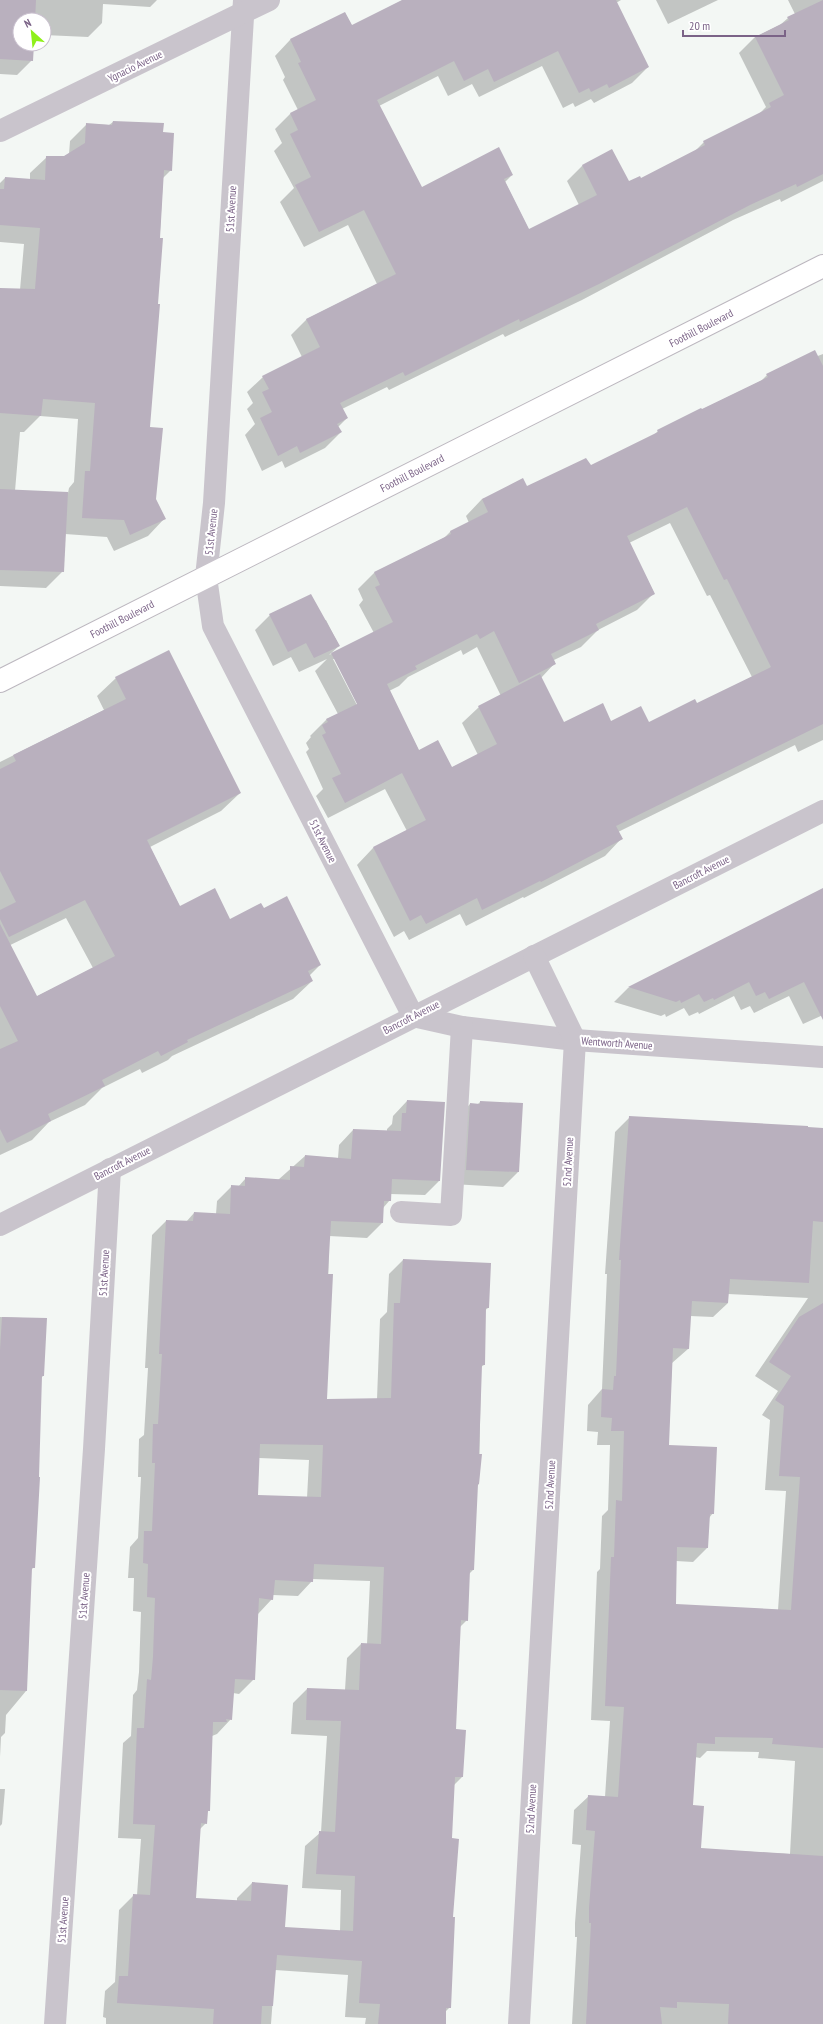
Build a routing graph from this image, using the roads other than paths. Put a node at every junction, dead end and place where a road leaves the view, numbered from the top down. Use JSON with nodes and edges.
{"nodes":[{"id":1,"x":269,"y":0,"type":"edge"},
{"id":2,"x":244,"y":7,"type":"edge"},
{"id":3,"x":0,"y":131,"type":"edge"},
{"id":4,"x":823,"y":266,"type":"edge"},
{"id":5,"x":206,"y":577,"type":"junction"},
{"id":6,"x":0,"y":681,"type":"edge"},
{"id":7,"x":823,"y":810,"type":"edge"},
{"id":8,"x":534,"y":956,"type":"junction"},
{"id":9,"x":413,"y":1016,"type":"junction"},
{"id":10,"x":462,"y":1027,"type":"junction"},
{"id":11,"x":575,"y":1040,"type":"junction"},
{"id":12,"x":823,"y":1057,"type":"edge"},
{"id":13,"x":110,"y":1169,"type":"junction"},
{"id":14,"x":401,"y":1212,"type":"dead end"},
{"id":15,"x":0,"y":1225,"type":"edge"},
{"id":16,"x":56,"y":2024,"type":"edge"},
{"id":17,"x":519,"y":2024,"type":"edge"}],
"edges":[{"from":1,"to":2,"type":"street","name":"Ygnacio Avenue"},
{"from":2,"to":3,"type":"street","name":"Ygnacio Avenue"},
{"from":2,"to":5,"type":"street","name":"51st Avenue"},
{"from":4,"to":5,"type":"main road","name":"Foothill Boulevard"},
{"from":5,"to":6,"type":"main road","name":"Foothill Boulevard"},
{"from":5,"to":9,"type":"street","name":"51st Avenue"},
{"from":7,"to":8,"type":"street","name":"Bancroft Avenue"},
{"from":8,"to":9,"type":"street","name":"Bancroft Avenue"},
{"from":8,"to":11,"type":"street","name":"52nd Avenue"},
{"from":9,"to":10,"type":"street","name":"Wentworth Avenue"},
{"from":9,"to":13,"type":"street","name":"Bancroft Avenue"},
{"from":10,"to":11,"type":"street","name":"Wentworth Avenue"},
{"from":10,"to":14,"type":"street"},
{"from":11,"to":12,"type":"street","name":"Wentworth Avenue"},
{"from":11,"to":17,"type":"street","name":"52nd Avenue"},
{"from":13,"to":15,"type":"street","name":"Bancroft Avenue"},
{"from":13,"to":16,"type":"street","name":"51st Avenue"}]}
